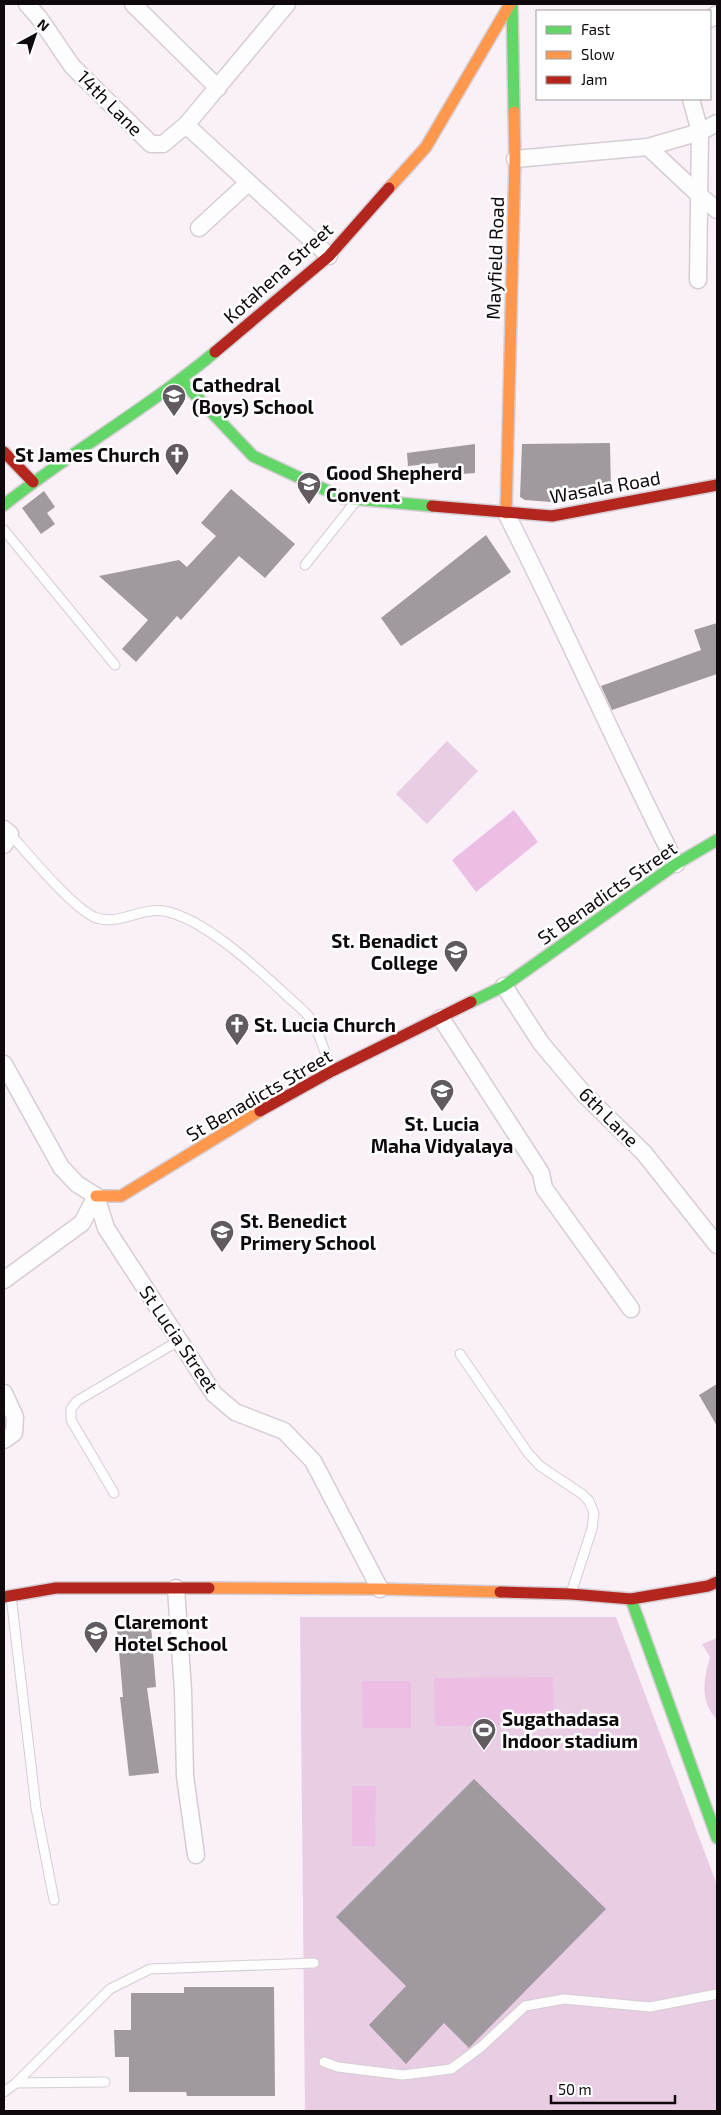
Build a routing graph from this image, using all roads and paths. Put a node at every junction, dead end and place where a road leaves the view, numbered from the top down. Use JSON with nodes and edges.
{"nodes":[{"id":1,"x":27,"y":4,"type":"edge"},
{"id":2,"x":133,"y":4,"type":"edge"},
{"id":3,"x":287,"y":4,"type":"edge"},
{"id":4,"x":511,"y":4,"type":"edge"},
{"id":5,"x":218,"y":88,"type":"junction"},
{"id":6,"x":691,"y":100,"type":"edge"},
{"id":7,"x":717,"y":124,"type":"edge"},
{"id":8,"x":186,"y":125,"type":"junction"},
{"id":9,"x":700,"y":132,"type":"junction"},
{"id":10,"x":648,"y":147,"type":"junction"},
{"id":11,"x":515,"y":159,"type":"junction"},
{"id":12,"x":248,"y":183,"type":"junction"},
{"id":13,"x":699,"y":195,"type":"junction"},
{"id":14,"x":717,"y":210,"type":"edge"},
{"id":15,"x":199,"y":228,"type":"dead end"},
{"id":16,"x":328,"y":256,"type":"junction"},
{"id":17,"x":698,"y":280,"type":"dead end"},
{"id":18,"x":181,"y":380,"type":"junction"},
{"id":19,"x":4,"y":452,"type":"edge"},
{"id":20,"x":33,"y":482,"type":"junction"},
{"id":21,"x":717,"y":485,"type":"edge"},
{"id":22,"x":358,"y":499,"type":"junction"},
{"id":23,"x":4,"y":505,"type":"edge"},
{"id":24,"x":506,"y":513,"type":"junction"},
{"id":25,"x":4,"y":530,"type":"edge"},
{"id":26,"x":305,"y":565,"type":"dead end"},
{"id":27,"x":115,"y":665,"type":"dead end"},
{"id":28,"x":6,"y":836,"type":"edge"},
{"id":29,"x":717,"y":840,"type":"edge"},
{"id":30,"x":676,"y":864,"type":"junction"},
{"id":31,"x":504,"y":986,"type":"junction"},
{"id":32,"x":441,"y":1018,"type":"junction"},
{"id":33,"x":4,"y":1064,"type":"edge"},
{"id":34,"x":332,"y":1071,"type":"junction"},
{"id":35,"x":96,"y":1196,"type":"junction"},
{"id":36,"x":717,"y":1245,"type":"edge"},
{"id":37,"x":4,"y":1280,"type":"edge"},
{"id":38,"x":631,"y":1309,"type":"dead end"},
{"id":39,"x":180,"y":1340,"type":"junction"},
{"id":40,"x":460,"y":1354,"type":"dead end"},
{"id":41,"x":4,"y":1393,"type":"edge"},
{"id":42,"x":4,"y":1440,"type":"edge"},
{"id":43,"x":114,"y":1493,"type":"dead end"},
{"id":44,"x":717,"y":1582,"type":"edge"},
{"id":45,"x":176,"y":1588,"type":"junction"},
{"id":46,"x":380,"y":1589,"type":"junction"},
{"id":47,"x":571,"y":1594,"type":"junction"},
{"id":48,"x":7,"y":1596,"type":"edge"},
{"id":49,"x":632,"y":1599,"type":"junction"},
{"id":50,"x":712,"y":1810,"type":"edge"},
{"id":51,"x":717,"y":1838,"type":"edge"},
{"id":52,"x":196,"y":1855,"type":"dead end"},
{"id":53,"x":54,"y":1900,"type":"dead end"},
{"id":54,"x":314,"y":1963,"type":"dead end"},
{"id":55,"x":717,"y":1994,"type":"edge"},
{"id":56,"x":324,"y":2062,"type":"dead end"},
{"id":57,"x":105,"y":2082,"type":"dead end"},
{"id":58,"x":16,"y":2083,"type":"junction"},
{"id":59,"x":4,"y":2092,"type":"edge"}],
"edges":[{"from":1,"to":8,"type":"street","name":"14th Lane"},
{"from":2,"to":5,"type":"street"},
{"from":3,"to":5,"type":"street","name":"14th Lane"},
{"from":4,"to":11,"type":"street","name":"Mayfield Road"},
{"from":4,"to":16,"type":"street","name":"Kotahena Street"},
{"from":5,"to":8,"type":"street","name":"14th Lane"},
{"from":6,"to":9,"type":"street"},
{"from":7,"to":9,"type":"street"},
{"from":8,"to":12,"type":"street"},
{"from":9,"to":10,"type":"street"},
{"from":9,"to":13,"type":"street"},
{"from":10,"to":11,"type":"street"},
{"from":10,"to":13,"type":"street"},
{"from":11,"to":24,"type":"street","name":"Mayfield Road"},
{"from":12,"to":15,"type":"street"},
{"from":12,"to":16,"type":"street"},
{"from":13,"to":14,"type":"street"},
{"from":13,"to":17,"type":"street"},
{"from":16,"to":18,"type":"street","name":"Kotahena Street"},
{"from":18,"to":20,"type":"street","name":"Kotahena Street"},
{"from":18,"to":22,"type":"street","name":"Wasala Road"},
{"from":19,"to":20,"type":"street"},
{"from":20,"to":23,"type":"street","name":"Kotahena Street"},
{"from":21,"to":24,"type":"street","name":"Wasala Road"},
{"from":22,"to":24,"type":"street","name":"Wasala Road"},
{"from":22,"to":26,"type":"lane"},
{"from":24,"to":30,"type":"street"},
{"from":25,"to":27,"type":"lane"},
{"from":28,"to":34,"type":"lane"},
{"from":29,"to":30,"type":"street","name":"St Benadicts Street"},
{"from":30,"to":31,"type":"street","name":"St Benadicts Street"},
{"from":31,"to":32,"type":"street","name":"St Benadicts Street"},
{"from":31,"to":36,"type":"street","name":"6th Lane"},
{"from":32,"to":34,"type":"street","name":"St Benadicts Street"},
{"from":32,"to":38,"type":"street"},
{"from":33,"to":35,"type":"street"},
{"from":34,"to":35,"type":"street","name":"St Benadicts Street"},
{"from":35,"to":37,"type":"street"},
{"from":35,"to":39,"type":"street","name":"St Lucia Street"},
{"from":39,"to":43,"type":"lane"},
{"from":39,"to":46,"type":"street","name":"St Lucia Street"},
{"from":40,"to":47,"type":"lane"},
{"from":41,"to":42,"type":"street"},
{"from":44,"to":49,"type":"street"},
{"from":45,"to":46,"type":"street"},
{"from":45,"to":48,"type":"street"},
{"from":45,"to":52,"type":"street"},
{"from":46,"to":47,"type":"street"},
{"from":47,"to":49,"type":"street"},
{"from":48,"to":53,"type":"lane"},
{"from":49,"to":50,"type":"street"},
{"from":50,"to":51,"type":"street"},
{"from":54,"to":58,"type":"lane"},
{"from":55,"to":56,"type":"lane"},
{"from":57,"to":58,"type":"lane"},
{"from":58,"to":59,"type":"lane"}]}
